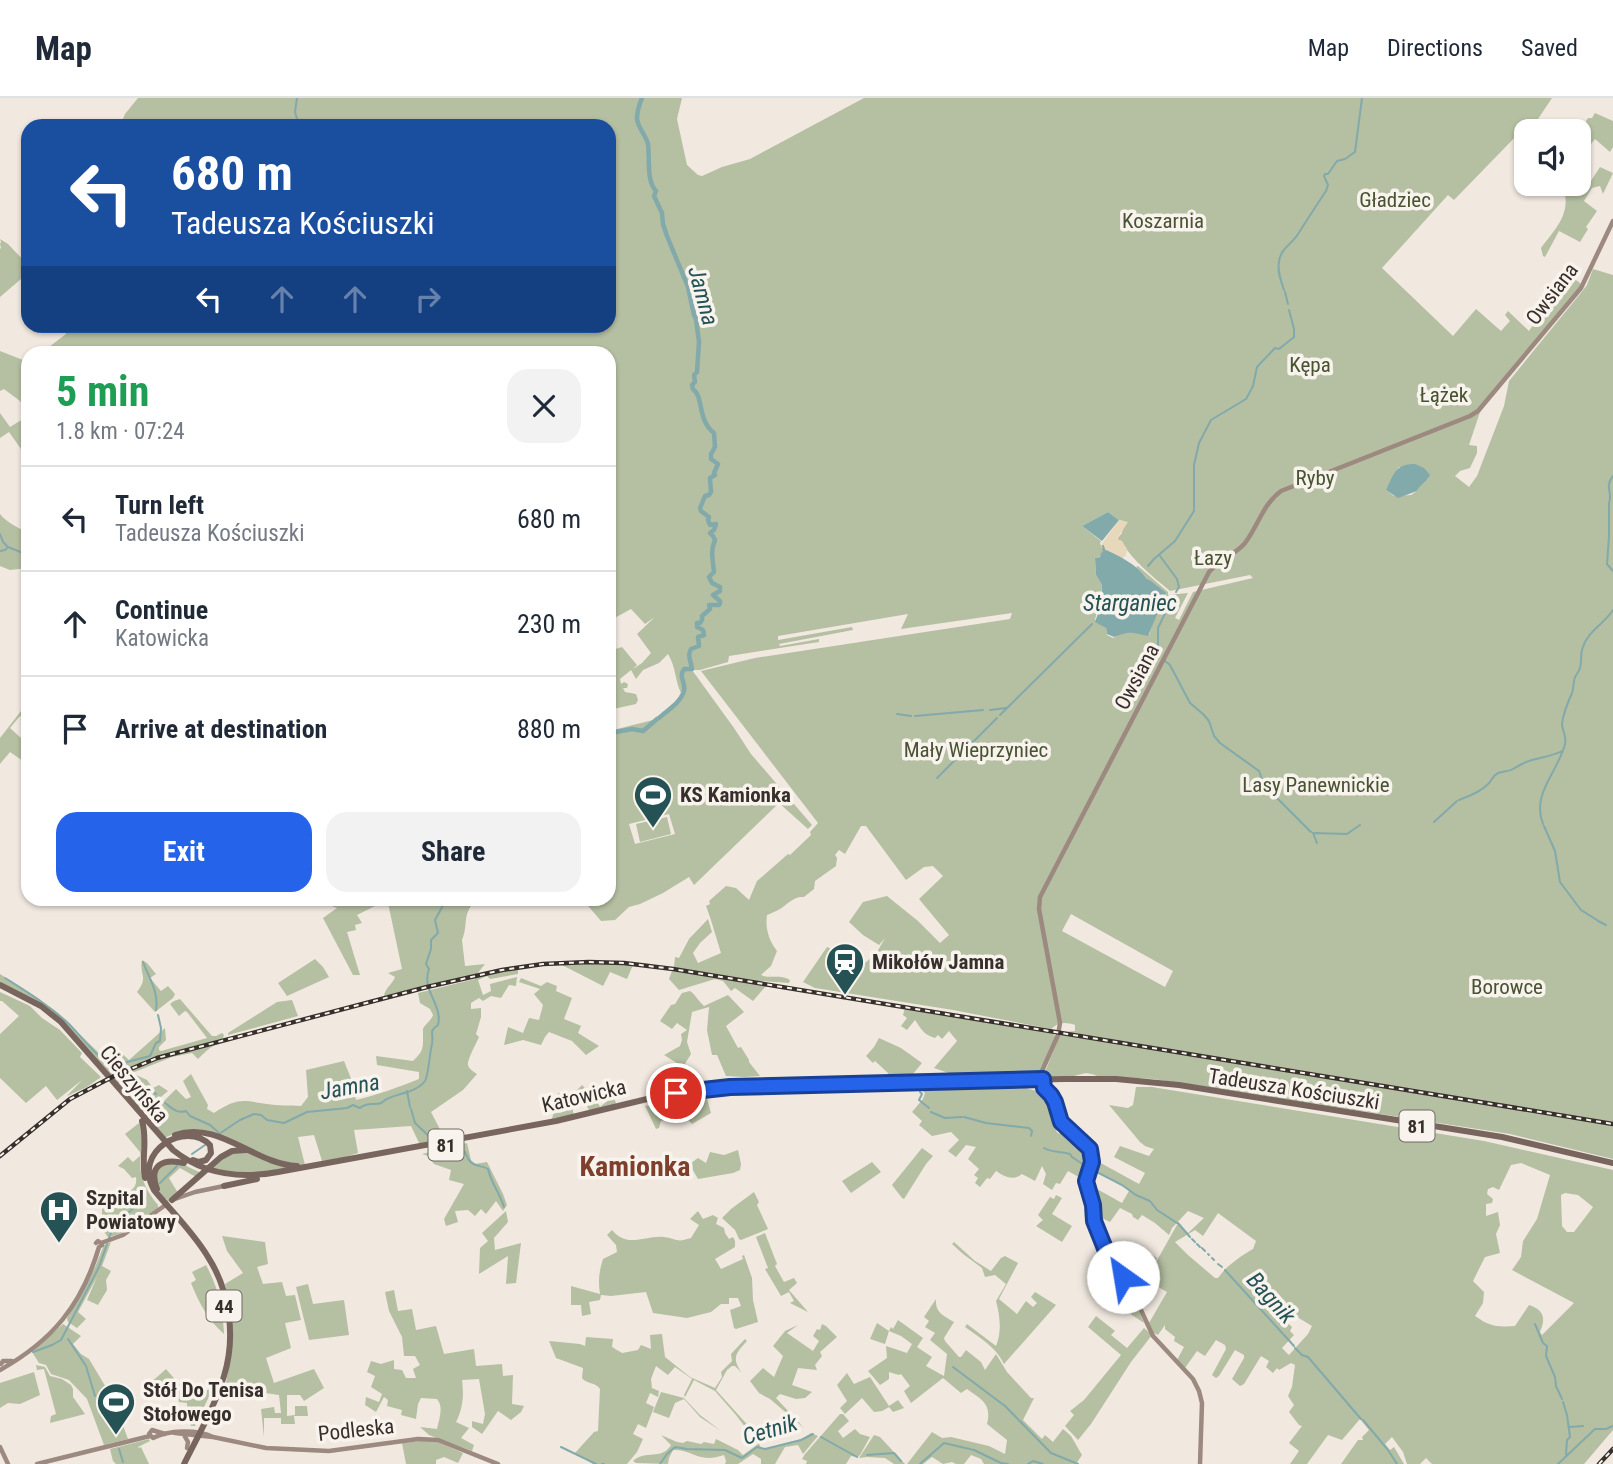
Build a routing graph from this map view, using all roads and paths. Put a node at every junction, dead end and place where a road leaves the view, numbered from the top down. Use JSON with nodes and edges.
{"nodes":[{"id":1,"x":1613,"y":221,"type":"edge"},
{"id":2,"x":0,"y":987,"type":"edge"},
{"id":3,"x":1043,"y":1078,"type":"junction"},
{"id":4,"x":967,"y":1083,"type":"junction"},
{"id":5,"x":142,"y":1121,"type":"junction"},
{"id":6,"x":158,"y":1138,"type":"junction"},
{"id":7,"x":248,"y":1149,"type":"junction"},
{"id":8,"x":184,"y":1161,"type":"junction"},
{"id":9,"x":1613,"y":1165,"type":"edge"},
{"id":10,"x":306,"y":1167,"type":"junction"},
{"id":11,"x":144,"y":1171,"type":"junction"},
{"id":12,"x":211,"y":1172,"type":"junction"},
{"id":13,"x":251,"y":1180,"type":"junction"},
{"id":14,"x":224,"y":1186,"type":"joint"},
{"id":15,"x":172,"y":1200,"type":"junction"},
{"id":16,"x":161,"y":1201,"type":"junction"},
{"id":17,"x":3,"y":1364,"type":"edge"},
{"id":18,"x":198,"y":1432,"type":"junction"},
{"id":19,"x":175,"y":1433,"type":"junction"},
{"id":20,"x":183,"y":1435,"type":"junction"},
{"id":21,"x":0,"y":1447,"type":"edge"},
{"id":22,"x":187,"y":1448,"type":"junction"},
{"id":23,"x":8,"y":1464,"type":"edge"},
{"id":24,"x":37,"y":1464,"type":"edge"},
{"id":25,"x":181,"y":1464,"type":"edge"},
{"id":26,"x":498,"y":1464,"type":"edge"},
{"id":27,"x":1200,"y":1464,"type":"edge"}],
"edges":[{"from":1,"to":3,"type":"street","name":"Owsiana"},
{"from":2,"to":5,"type":"main road","name":"Cieszyńska"},
{"from":2,"to":6,"type":"main road","name":"Cieszyńska"},
{"from":3,"to":4,"type":"main road","name":"Tadeusza Kościuszki","number":"81"},
{"from":3,"to":4,"type":"main road","name":"Tadeusza Kościuszki","number":"81"},
{"from":3,"to":9,"type":"main road","name":"Tadeusza Kościuszki","number":"81"},
{"from":3,"to":27,"type":"street"},
{"from":4,"to":10,"type":"main road","name":"Katowicka","number":"81"},
{"from":4,"to":13,"type":"main road","name":"Katowicka","number":"81"},
{"from":5,"to":6,"type":"main road","name":"Cieszyńska","number":"81"},
{"from":5,"to":11,"type":"main road","number":"44"},
{"from":6,"to":8,"type":"main road","name":"Cieszyńska","number":"81"},
{"from":7,"to":10,"type":"main road"},
{"from":7,"to":11,"type":"main road"},
{"from":7,"to":15,"type":"main road"},
{"from":8,"to":12,"type":"main road","name":"Cieszyńska","number":"81"},
{"from":8,"to":16,"type":"main road"},
{"from":8,"to":16,"type":"main road","number":"44"},
{"from":10,"to":12,"type":"main road","name":"Katowicka","number":"81"},
{"from":11,"to":16,"type":"main road","number":"44"},
{"from":12,"to":13,"type":"main road","name":"Cieszyńska","number":"81"},
{"from":13,"to":14,"type":"main road"},
{"from":14,"to":15,"type":"street"},
{"from":15,"to":17,"type":"street"},
{"from":16,"to":18,"type":"main road","number":"44"},
{"from":18,"to":19,"type":"street","name":"Podleska"},
{"from":18,"to":20,"type":"street","name":"Podleska"},
{"from":18,"to":22,"type":"main road","number":"44"},
{"from":18,"to":25,"type":"main road","number":"44"},
{"from":18,"to":26,"type":"street","name":"Podleska"},
{"from":19,"to":20,"type":"street","name":"Podleska"},
{"from":19,"to":24,"type":"street","name":"Podleska"},
{"from":20,"to":22,"type":"street"},
{"from":21,"to":23,"type":"street"},
{"from":22,"to":25,"type":"main road","number":"44"}]}
